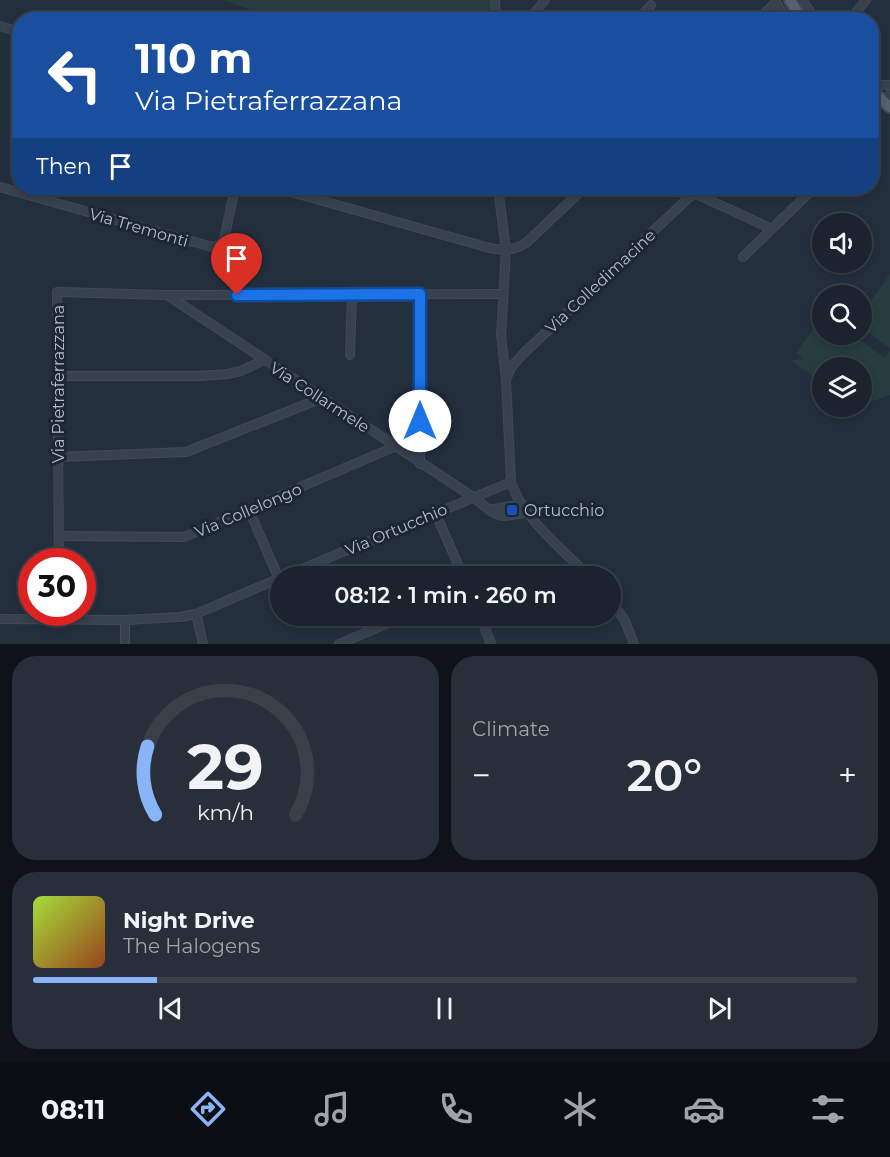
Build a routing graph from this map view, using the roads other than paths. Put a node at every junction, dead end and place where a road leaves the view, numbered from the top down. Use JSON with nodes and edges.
{"nodes":[{"id":1,"x":866,"y":0,"type":"edge"},
{"id":2,"x":776,"y":1,"type":"edge"},
{"id":3,"x":651,"y":5,"type":"dead end"},
{"id":4,"x":645,"y":12,"type":"edge"},
{"id":5,"x":766,"y":12,"type":"edge"},
{"id":6,"x":856,"y":12,"type":"edge"},
{"id":7,"x":28,"y":195,"type":"edge"},
{"id":8,"x":234,"y":195,"type":"edge"},
{"id":9,"x":302,"y":195,"type":"edge"},
{"id":10,"x":499,"y":195,"type":"edge"},
{"id":11,"x":577,"y":195,"type":"edge"},
{"id":12,"x":691,"y":195,"type":"edge"},
{"id":13,"x":706,"y":195,"type":"edge"},
{"id":14,"x":807,"y":195,"type":"edge"},
{"id":15,"x":772,"y":229,"type":"junction"},
{"id":16,"x":506,"y":250,"type":"junction"},
{"id":17,"x":743,"y":257,"type":"dead end"},
{"id":18,"x":352,"y":294,"type":"junction"},
{"id":19,"x":420,"y":294,"type":"junction"},
{"id":20,"x":502,"y":294,"type":"junction"},
{"id":21,"x":167,"y":295,"type":"junction"},
{"id":22,"x":350,"y":355,"type":"dead end"},
{"id":23,"x":264,"y":360,"type":"junction"},
{"id":24,"x":59,"y":376,"type":"junction"},
{"id":25,"x":506,"y":379,"type":"junction"},
{"id":26,"x":322,"y":398,"type":"junction"},
{"id":27,"x":394,"y":447,"type":"junction"},
{"id":28,"x":58,"y":457,"type":"junction"},
{"id":29,"x":420,"y":464,"type":"junction"},
{"id":30,"x":511,"y":482,"type":"junction"},
{"id":31,"x":473,"y":497,"type":"junction"},
{"id":32,"x":522,"y":504,"type":"junction"},
{"id":33,"x":249,"y":510,"type":"junction"},
{"id":34,"x":489,"y":510,"type":"junction"},
{"id":35,"x":435,"y":512,"type":"junction"},
{"id":36,"x":527,"y":512,"type":"junction"},
{"id":37,"x":59,"y":536,"type":"junction"},
{"id":38,"x":59,"y":548,"type":"edge"},
{"id":39,"x":276,"y":566,"type":"edge"},
{"id":40,"x":310,"y":566,"type":"edge"},
{"id":41,"x":459,"y":566,"type":"edge"},
{"id":42,"x":579,"y":566,"type":"edge"},
{"id":43,"x":270,"y":583,"type":"edge"},
{"id":44,"x":196,"y":614,"type":"junction"},
{"id":45,"x":621,"y":615,"type":"edge"},
{"id":46,"x":18,"y":618,"type":"edge"},
{"id":47,"x":96,"y":618,"type":"edge"},
{"id":48,"x":0,"y":619,"type":"edge"},
{"id":49,"x":125,"y":620,"type":"junction"},
{"id":50,"x":381,"y":626,"type":"edge"},
{"id":51,"x":484,"y":626,"type":"edge"},
{"id":52,"x":124,"y":644,"type":"edge"},
{"id":53,"x":203,"y":644,"type":"edge"},
{"id":54,"x":339,"y":644,"type":"edge"},
{"id":55,"x":491,"y":644,"type":"edge"},
{"id":56,"x":634,"y":644,"type":"edge"}],
"edges":[{"from":1,"to":6,"type":"street"},
{"from":2,"to":5,"type":"street"},
{"from":3,"to":4,"type":"street"},
{"from":7,"to":8,"type":"street","name":"Via Tremonti"},
{"from":9,"to":16,"type":"street"},
{"from":10,"to":16,"type":"street"},
{"from":11,"to":16,"type":"street"},
{"from":12,"to":25,"type":"street","name":"Via Colledimacine"},
{"from":13,"to":15,"type":"street"},
{"from":14,"to":15,"type":"street"},
{"from":15,"to":17,"type":"street"},
{"from":16,"to":20,"type":"street"},
{"from":18,"to":19,"type":"street","name":"Via Pietraferrazzana"},
{"from":18,"to":21,"type":"street","name":"Via Pietraferrazzana"},
{"from":18,"to":22,"type":"street"},
{"from":19,"to":20,"type":"street","name":"Via Pietraferrazzana"},
{"from":19,"to":29,"type":"street"},
{"from":20,"to":25,"type":"street"},
{"from":21,"to":23,"type":"street","name":"Via Collarmele"},
{"from":21,"to":24,"type":"street","name":"Via Pietraferrazzana"},
{"from":23,"to":24,"type":"street"},
{"from":23,"to":26,"type":"street","name":"Via Collarmele"},
{"from":24,"to":28,"type":"street","name":"Via Pietraferrazzana"},
{"from":25,"to":30,"type":"street"},
{"from":26,"to":27,"type":"street","name":"Via Collarmele"},
{"from":26,"to":28,"type":"street"},
{"from":27,"to":29,"type":"street","name":"Via Collarmele"},
{"from":27,"to":33,"type":"street","name":"Via Collelongo"},
{"from":28,"to":37,"type":"street","name":"Via Pietraferrazzana"},
{"from":29,"to":31,"type":"street","name":"Via Collarmele"},
{"from":30,"to":31,"type":"street","name":"Via Ortucchio"},
{"from":30,"to":32,"type":"street"},
{"from":31,"to":34,"type":"street"},
{"from":31,"to":35,"type":"street","name":"Via Ortucchio"},
{"from":32,"to":34,"type":"street"},
{"from":32,"to":36,"type":"street"},
{"from":33,"to":37,"type":"street","name":"Via Collelongo"},
{"from":33,"to":39,"type":"street"},
{"from":34,"to":36,"type":"street"},
{"from":35,"to":40,"type":"street","name":"Via Ortucchio"},
{"from":35,"to":41,"type":"street"},
{"from":36,"to":42,"type":"street"},
{"from":37,"to":38,"type":"street","name":"Via Pietraferrazzana"},
{"from":43,"to":44,"type":"street","name":"Via Ortucchio"},
{"from":44,"to":49,"type":"street","name":"Via Ortucchio"},
{"from":44,"to":53,"type":"street"},
{"from":45,"to":56,"type":"street"},
{"from":46,"to":48,"type":"street","name":"Via Ortucchio"},
{"from":47,"to":49,"type":"street","name":"Via Ortucchio"},
{"from":49,"to":52,"type":"street"},
{"from":50,"to":54,"type":"street"},
{"from":51,"to":55,"type":"street"}]}
